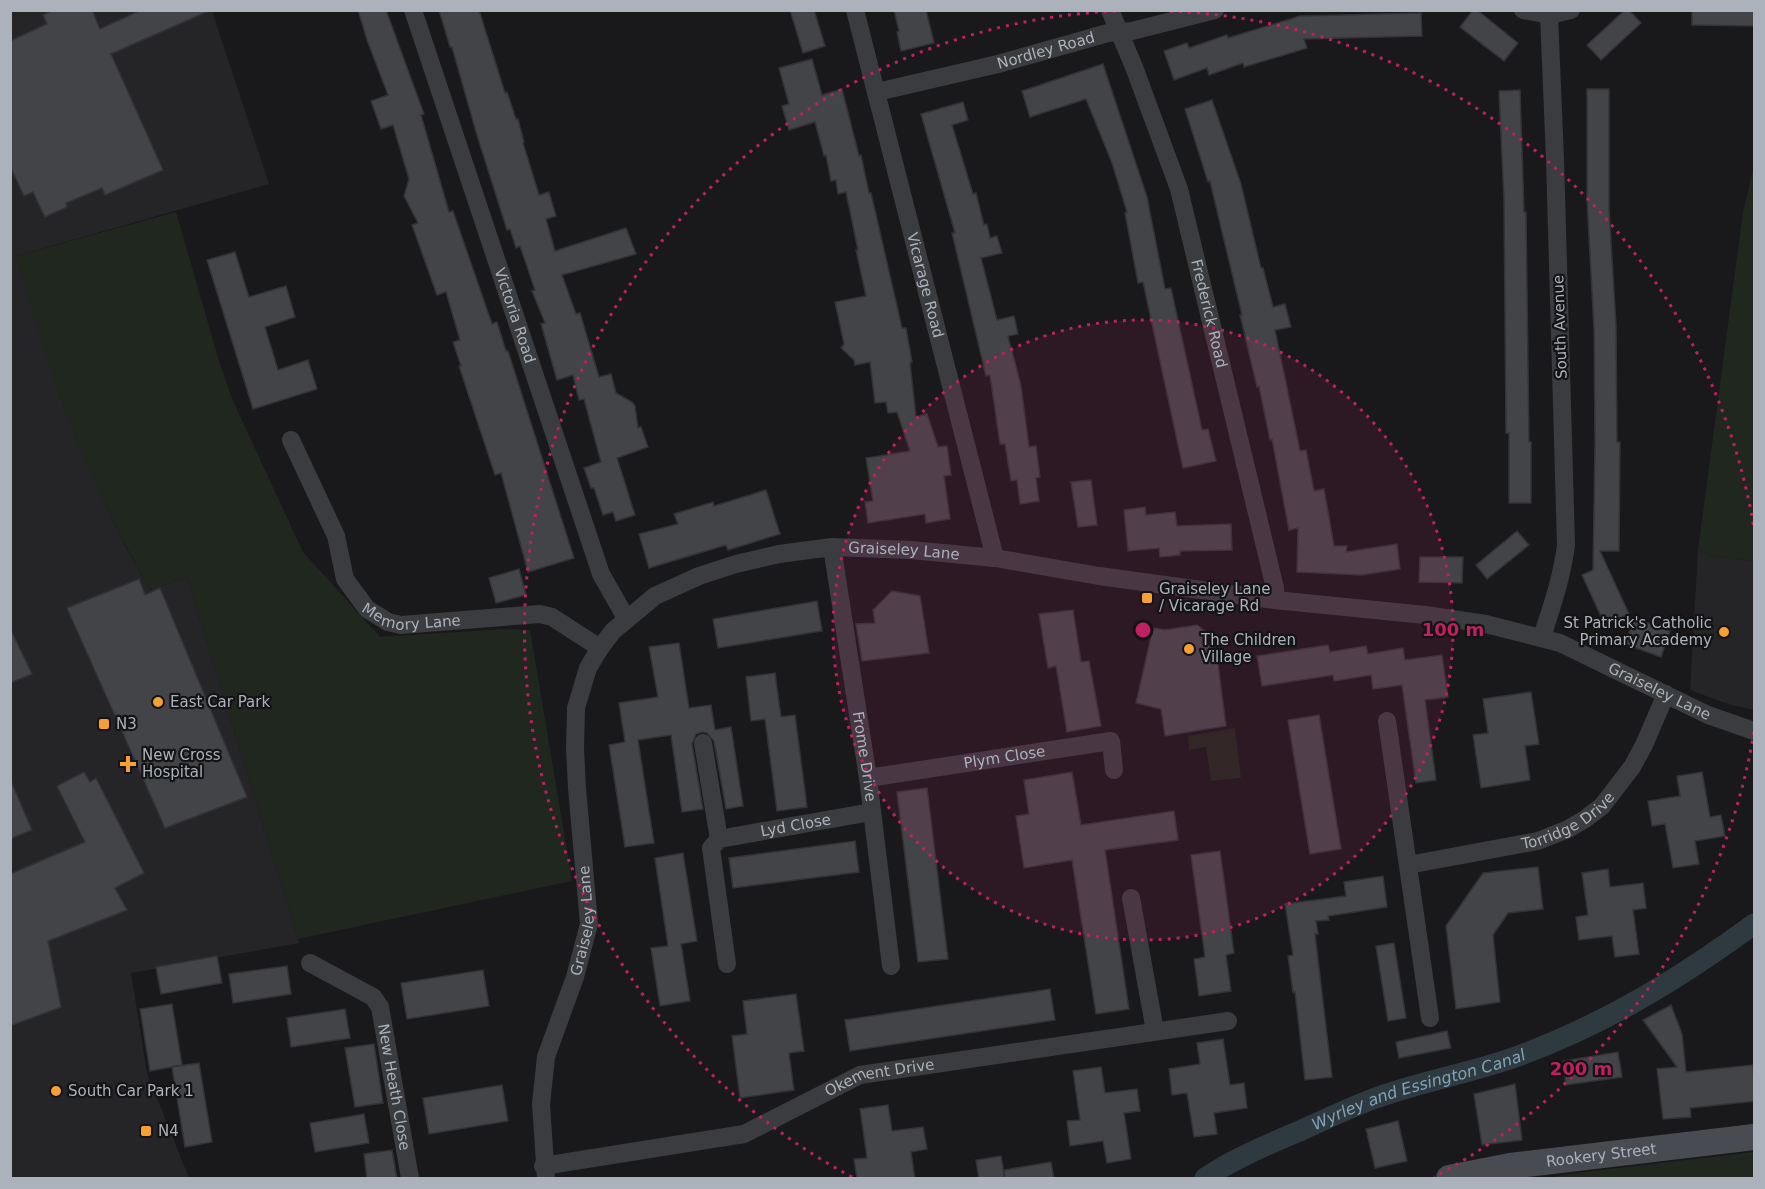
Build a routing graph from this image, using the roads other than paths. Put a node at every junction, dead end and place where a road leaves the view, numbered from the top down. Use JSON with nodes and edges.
{"nodes":[{"id":1,"x":413,"y":10,"type":"edge"},
{"id":2,"x":855,"y":10,"type":"edge"},
{"id":3,"x":1110,"y":10,"type":"edge"},
{"id":4,"x":1215,"y":10,"type":"edge"},
{"id":5,"x":1523,"y":10,"type":"edge"},
{"id":6,"x":1571,"y":10,"type":"edge"},
{"id":7,"x":1549,"y":15,"type":"junction"},
{"id":8,"x":1119,"y":32,"type":"junction"},
{"id":9,"x":877,"y":92,"type":"junction"},
{"id":10,"x":291,"y":440,"type":"dead end"},
{"id":11,"x":832,"y":547,"type":"junction"},
{"id":12,"x":995,"y":558,"type":"junction"},
{"id":13,"x":1275,"y":600,"type":"junction"},
{"id":14,"x":626,"y":618,"type":"junction"},
{"id":15,"x":1542,"y":637,"type":"junction"},
{"id":16,"x":600,"y":648,"type":"junction"},
{"id":17,"x":1666,"y":694,"type":"junction"},
{"id":18,"x":1387,"y":721,"type":"dead end"},
{"id":19,"x":1755,"y":730,"type":"edge"},
{"id":20,"x":704,"y":743,"type":"dead end"},
{"id":21,"x":1114,"y":770,"type":"dead end"},
{"id":22,"x":868,"y":778,"type":"junction"},
{"id":23,"x":872,"y":812,"type":"junction"},
{"id":24,"x":719,"y":838,"type":"junction"},
{"id":25,"x":1407,"y":865,"type":"junction"},
{"id":26,"x":1131,"y":898,"type":"dead end"},
{"id":27,"x":310,"y":963,"type":"dead end"},
{"id":28,"x":727,"y":964,"type":"dead end"},
{"id":29,"x":891,"y":966,"type":"dead end"},
{"id":30,"x":1430,"y":1018,"type":"dead end"},
{"id":31,"x":1228,"y":1020,"type":"dead end"},
{"id":32,"x":1155,"y":1031,"type":"junction"},
{"id":33,"x":1755,"y":1137,"type":"edge"},
{"id":34,"x":544,"y":1172,"type":"edge"},
{"id":35,"x":410,"y":1179,"type":"edge"},
{"id":36,"x":1449,"y":1179,"type":"edge"}],
"edges":[{"from":1,"to":14,"type":"street","name":"Victoria Road"},
{"from":2,"to":9,"type":"street","name":"Vicarage Road"},
{"from":3,"to":8,"type":"street","name":"Frederick Road"},
{"from":4,"to":8,"type":"street","name":"Nordley Road"},
{"from":5,"to":7,"type":"street"},
{"from":6,"to":7,"type":"street"},
{"from":7,"to":15,"type":"street","name":"South Avenue"},
{"from":8,"to":9,"type":"street","name":"Nordley Road"},
{"from":8,"to":13,"type":"street","name":"Frederick Road"},
{"from":9,"to":12,"type":"street","name":"Vicarage Road"},
{"from":10,"to":16,"type":"street","name":"Memory Lane"},
{"from":11,"to":12,"type":"street","name":"Graiseley Lane"},
{"from":11,"to":14,"type":"street","name":"Graiseley Lane"},
{"from":11,"to":22,"type":"street","name":"Frome Drive"},
{"from":12,"to":13,"type":"street","name":"Graiseley Lane"},
{"from":13,"to":15,"type":"street","name":"Graiseley Lane"},
{"from":14,"to":16,"type":"street","name":"Graiseley Lane"},
{"from":15,"to":17,"type":"street","name":"Graiseley Lane"},
{"from":16,"to":34,"type":"street","name":"Graiseley Lane"},
{"from":17,"to":19,"type":"street","name":"Graiseley Lane"},
{"from":17,"to":25,"type":"street","name":"Torridge Drive"},
{"from":18,"to":25,"type":"street"},
{"from":20,"to":24,"type":"street"},
{"from":21,"to":22,"type":"street","name":"Plym Close"},
{"from":22,"to":23,"type":"street","name":"Frome Drive"},
{"from":23,"to":24,"type":"street","name":"Lyd Close"},
{"from":23,"to":29,"type":"street","name":"Frome Drive"},
{"from":24,"to":28,"type":"street"},
{"from":25,"to":30,"type":"street"},
{"from":26,"to":32,"type":"street"},
{"from":27,"to":35,"type":"street","name":"New Heath Close"},
{"from":31,"to":32,"type":"street","name":"Okement Drive"},
{"from":32,"to":34,"type":"street","name":"Okement Drive"},
{"from":33,"to":36,"type":"street","name":"Rookery Street"}]}
